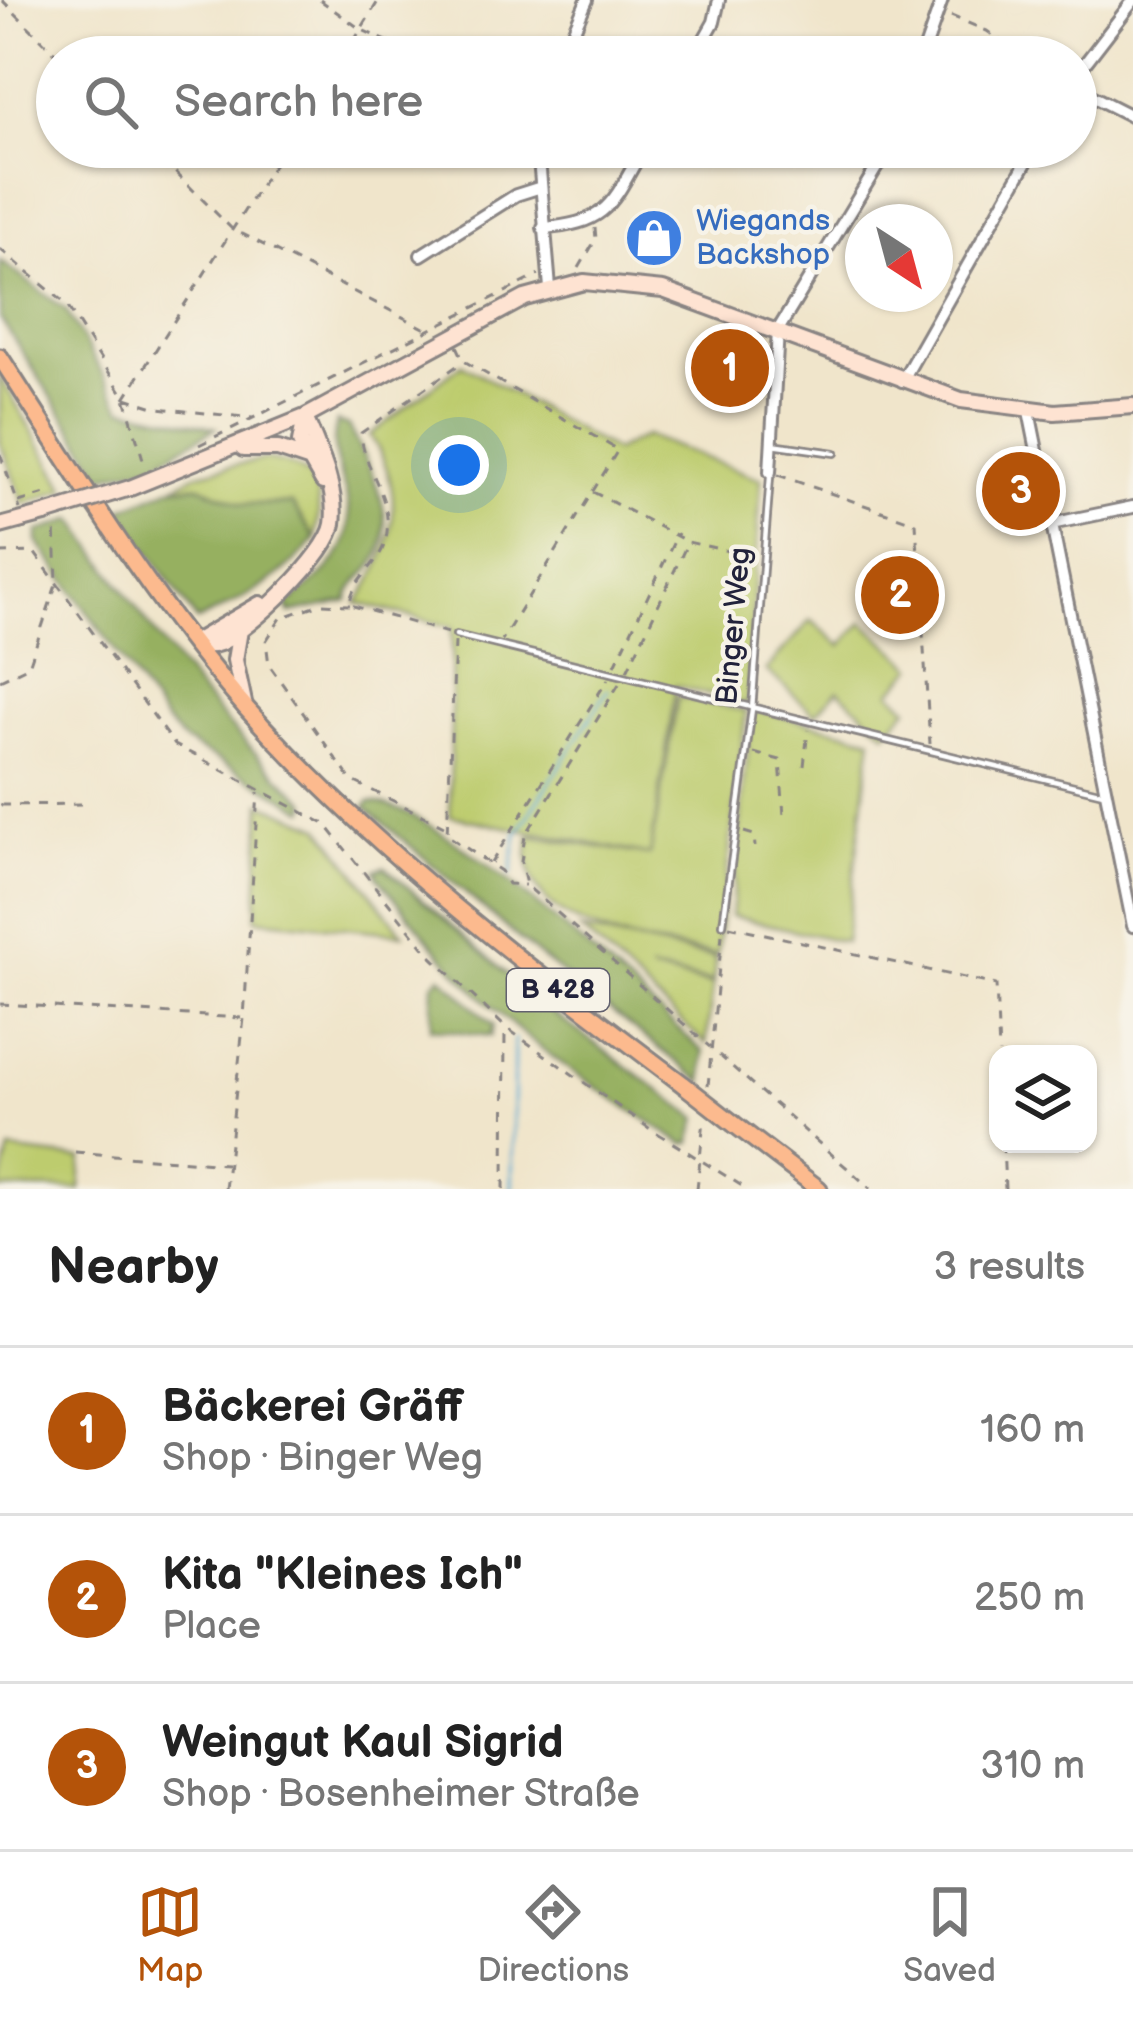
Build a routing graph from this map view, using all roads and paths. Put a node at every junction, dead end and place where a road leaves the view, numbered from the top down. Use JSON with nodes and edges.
{"nodes":[{"id":1,"x":2,"y":0,"type":"edge"},
{"id":2,"x":320,"y":0,"type":"edge"},
{"id":3,"x":379,"y":0,"type":"edge"},
{"id":4,"x":586,"y":0,"type":"edge"},
{"id":5,"x":719,"y":0,"type":"edge"},
{"id":6,"x":1133,"y":2,"type":"edge"},
{"id":7,"x":940,"y":5,"type":"edge"},
{"id":8,"x":362,"y":29,"type":"junction"},
{"id":9,"x":38,"y":36,"type":"edge"},
{"id":10,"x":358,"y":36,"type":"edge"},
{"id":11,"x":377,"y":36,"type":"edge"},
{"id":12,"x":571,"y":36,"type":"edge"},
{"id":13,"x":703,"y":36,"type":"edge"},
{"id":14,"x":929,"y":36,"type":"edge"},
{"id":15,"x":993,"y":36,"type":"edge"},
{"id":16,"x":1097,"y":48,"type":"edge"},
{"id":17,"x":1097,"y":99,"type":"edge"},
{"id":18,"x":1133,"y":117,"type":"edge"},
{"id":19,"x":171,"y":168,"type":"edge"},
{"id":20,"x":271,"y":168,"type":"edge"},
{"id":21,"x":538,"y":168,"type":"edge"},
{"id":22,"x":632,"y":168,"type":"edge"},
{"id":23,"x":876,"y":168,"type":"edge"},
{"id":24,"x":1023,"y":168,"type":"edge"},
{"id":25,"x":538,"y":188,"type":"junction"},
{"id":26,"x":594,"y":220,"type":"junction"},
{"id":27,"x":543,"y":227,"type":"junction"},
{"id":28,"x":231,"y":228,"type":"junction"},
{"id":29,"x":0,"y":249,"type":"edge"},
{"id":30,"x":421,"y":255,"type":"dead end"},
{"id":31,"x":546,"y":272,"type":"junction"},
{"id":32,"x":570,"y":284,"type":"junction"},
{"id":33,"x":550,"y":288,"type":"junction"},
{"id":34,"x":428,"y":330,"type":"junction"},
{"id":35,"x":778,"y":330,"type":"junction"},
{"id":36,"x":455,"y":340,"type":"junction"},
{"id":37,"x":0,"y":357,"type":"edge"},
{"id":38,"x":464,"y":361,"type":"junction"},
{"id":39,"x":902,"y":381,"type":"junction"},
{"id":40,"x":125,"y":398,"type":"junction"},
{"id":41,"x":1133,"y":406,"type":"edge"},
{"id":42,"x":1029,"y":411,"type":"junction"},
{"id":43,"x":305,"y":417,"type":"junction"},
{"id":44,"x":254,"y":418,"type":"junction"},
{"id":45,"x":772,"y":444,"type":"junction"},
{"id":46,"x":235,"y":449,"type":"junction"},
{"id":47,"x":190,"y":450,"type":"dead end"},
{"id":48,"x":0,"y":454,"type":"edge"},
{"id":49,"x":836,"y":454,"type":"dead end"},
{"id":50,"x":308,"y":459,"type":"junction"},
{"id":51,"x":147,"y":471,"type":"dead end"},
{"id":52,"x":770,"y":472,"type":"junction"},
{"id":53,"x":592,"y":492,"type":"junction"},
{"id":54,"x":45,"y":494,"type":"dead end"},
{"id":55,"x":331,"y":495,"type":"junction"},
{"id":56,"x":19,"y":502,"type":"junction"},
{"id":57,"x":1133,"y":507,"type":"edge"},
{"id":58,"x":20,"y":509,"type":"dead end"},
{"id":59,"x":50,"y":520,"type":"junction"},
{"id":60,"x":1051,"y":524,"type":"junction"},
{"id":61,"x":0,"y":526,"type":"edge"},
{"id":62,"x":678,"y":533,"type":"junction"},
{"id":63,"x":688,"y":542,"type":"junction"},
{"id":64,"x":0,"y":553,"type":"edge"},
{"id":65,"x":763,"y":558,"type":"junction"},
{"id":66,"x":57,"y":582,"type":"junction"},
{"id":67,"x":274,"y":596,"type":"junction"},
{"id":68,"x":350,"y":605,"type":"junction"},
{"id":69,"x":241,"y":629,"type":"junction"},
{"id":70,"x":456,"y":635,"type":"junction"},
{"id":71,"x":501,"y":642,"type":"junction"},
{"id":72,"x":193,"y":643,"type":"junction"},
{"id":73,"x":612,"y":673,"type":"junction"},
{"id":74,"x":624,"y":677,"type":"junction"},
{"id":75,"x":0,"y":680,"type":"edge"},
{"id":76,"x":245,"y":706,"type":"junction"},
{"id":77,"x":752,"y":709,"type":"junction"},
{"id":78,"x":808,"y":722,"type":"junction"},
{"id":79,"x":746,"y":752,"type":"junction"},
{"id":80,"x":931,"y":752,"type":"junction"},
{"id":81,"x":804,"y":766,"type":"dead end"},
{"id":82,"x":258,"y":792,"type":"junction"},
{"id":83,"x":1107,"y":794,"type":"junction"},
{"id":84,"x":89,"y":804,"type":"dead end"},
{"id":85,"x":0,"y":806,"type":"edge"},
{"id":86,"x":784,"y":816,"type":"dead end"},
{"id":87,"x":445,"y":826,"type":"junction"},
{"id":88,"x":737,"y":831,"type":"junction"},
{"id":89,"x":754,"y":847,"type":"dead end"},
{"id":90,"x":490,"y":865,"type":"junction"},
{"id":91,"x":526,"y":885,"type":"junction"},
{"id":92,"x":723,"y":924,"type":"junction"},
{"id":93,"x":1133,"y":926,"type":"edge"},
{"id":94,"x":0,"y":1004,"type":"edge"},
{"id":95,"x":244,"y":1018,"type":"junction"},
{"id":96,"x":505,"y":1027,"type":"junction"},
{"id":97,"x":998,"y":1045,"type":"edge"},
{"id":98,"x":712,"y":1052,"type":"junction"},
{"id":99,"x":706,"y":1095,"type":"dead end"},
{"id":100,"x":704,"y":1117,"type":"dead end"},
{"id":101,"x":75,"y":1152,"type":"dead end"},
{"id":102,"x":1003,"y":1153,"type":"edge"},
{"id":103,"x":699,"y":1159,"type":"junction"},
{"id":104,"x":228,"y":1165,"type":"junction"},
{"id":105,"x":225,"y":1189,"type":"edge"},
{"id":106,"x":504,"y":1189,"type":"edge"},
{"id":107,"x":697,"y":1189,"type":"edge"},
{"id":108,"x":747,"y":1189,"type":"edge"},
{"id":109,"x":819,"y":1189,"type":"edge"},
{"id":110,"x":871,"y":1189,"type":"edge"},
{"id":111,"x":1005,"y":1189,"type":"edge"}],
"edges":[{"from":1,"to":9,"type":"path"},
{"from":2,"to":8,"type":"path"},
{"from":3,"to":8,"type":"path"},
{"from":4,"to":12,"type":"street"},
{"from":5,"to":13,"type":"street"},
{"from":6,"to":16,"type":"street"},
{"from":7,"to":14,"type":"street"},
{"from":7,"to":15,"type":"path"},
{"from":8,"to":10,"type":"path"},
{"from":8,"to":11,"type":"path"},
{"from":17,"to":18,"type":"street"},
{"from":19,"to":28,"type":"path"},
{"from":20,"to":28,"type":"path"},
{"from":21,"to":25,"type":"street"},
{"from":22,"to":26,"type":"street"},
{"from":23,"to":35,"type":"street"},
{"from":24,"to":39,"type":"street"},
{"from":25,"to":27,"type":"street"},
{"from":25,"to":30,"type":"street"},
{"from":26,"to":27,"type":"street"},
{"from":26,"to":32,"type":"path"},
{"from":27,"to":31,"type":"street"},
{"from":28,"to":34,"type":"path"},
{"from":28,"to":40,"type":"path"},
{"from":29,"to":40,"type":"path"},
{"from":31,"to":33,"type":"street"},
{"from":31,"to":34,"type":"path"},
{"from":32,"to":33,"type":"main road"},
{"from":32,"to":35,"type":"main road"},
{"from":33,"to":36,"type":"main road"},
{"from":34,"to":44,"type":"path"},
{"from":35,"to":39,"type":"main road"},
{"from":35,"to":45,"type":"street","name":"Binger Weg"},
{"from":36,"to":38,"type":"path"},
{"from":36,"to":43,"type":"main road"},
{"from":37,"to":72,"type":"main road","number":"B 428"},
{"from":38,"to":53,"type":"path"},
{"from":38,"to":68,"type":"path"},
{"from":39,"to":42,"type":"main road"},
{"from":40,"to":44,"type":"path"},
{"from":40,"to":51,"type":"path"},
{"from":41,"to":42,"type":"main road"},
{"from":42,"to":60,"type":"street"},
{"from":43,"to":46,"type":"main road"},
{"from":43,"to":50,"type":"main road"},
{"from":43,"to":55,"type":"main road"},
{"from":44,"to":47,"type":"path"},
{"from":45,"to":49,"type":"lane"},
{"from":45,"to":52,"type":"street","name":"Binger Weg"},
{"from":46,"to":50,"type":"main road"},
{"from":46,"to":59,"type":"main road","bridge":true},
{"from":48,"to":56,"type":"path"},
{"from":50,"to":55,"type":"main road"},
{"from":52,"to":65,"type":"lane","name":"Binger Weg"},
{"from":52,"to":80,"type":"path"},
{"from":53,"to":62,"type":"path"},
{"from":53,"to":71,"type":"path"},
{"from":54,"to":56,"type":"path"},
{"from":55,"to":67,"type":"main road"},
{"from":56,"to":58,"type":"path"},
{"from":57,"to":60,"type":"street"},
{"from":59,"to":61,"type":"main road"},
{"from":59,"to":66,"type":"path"},
{"from":60,"to":83,"type":"street"},
{"from":62,"to":63,"type":"path"},
{"from":62,"to":73,"type":"path"},
{"from":63,"to":65,"type":"path"},
{"from":63,"to":74,"type":"path"},
{"from":64,"to":66,"type":"path"},
{"from":65,"to":77,"type":"lane","name":"Binger Weg"},
{"from":66,"to":75,"type":"path"},
{"from":66,"to":82,"type":"path"},
{"from":67,"to":69,"type":"main road"},
{"from":67,"to":72,"type":"main road"},
{"from":68,"to":70,"type":"path"},
{"from":68,"to":87,"type":"path"},
{"from":69,"to":72,"type":"main road"},
{"from":69,"to":76,"type":"main road"},
{"from":70,"to":71,"type":"lane"},
{"from":70,"to":87,"type":"path"},
{"from":71,"to":73,"type":"lane"},
{"from":72,"to":76,"type":"main road","number":"B 428"},
{"from":73,"to":74,"type":"lane"},
{"from":73,"to":90,"type":"path"},
{"from":74,"to":77,"type":"lane"},
{"from":74,"to":91,"type":"path"},
{"from":76,"to":109,"type":"main road","number":"B 428","bridge":true},
{"from":77,"to":78,"type":"lane"},
{"from":77,"to":79,"type":"lane","name":"Binger Weg"},
{"from":78,"to":80,"type":"lane"},
{"from":78,"to":81,"type":"path"},
{"from":79,"to":86,"type":"path"},
{"from":79,"to":88,"type":"lane","name":"Binger Weg"},
{"from":80,"to":83,"type":"lane"},
{"from":82,"to":95,"type":"path"},
{"from":82,"to":96,"type":"path"},
{"from":83,"to":93,"type":"street"},
{"from":84,"to":85,"type":"path"},
{"from":87,"to":90,"type":"path"},
{"from":88,"to":89,"type":"path"},
{"from":88,"to":92,"type":"lane","name":"Binger Weg"},
{"from":90,"to":91,"type":"path"},
{"from":91,"to":98,"type":"path"},
{"from":92,"to":97,"type":"path"},
{"from":92,"to":98,"type":"path"},
{"from":94,"to":95,"type":"path"},
{"from":95,"to":104,"type":"path"},
{"from":96,"to":103,"type":"path"},
{"from":96,"to":106,"type":"path"},
{"from":98,"to":99,"type":"path"},
{"from":98,"to":110,"type":"path"},
{"from":100,"to":103,"type":"path"},
{"from":101,"to":104,"type":"path"},
{"from":102,"to":111,"type":"path"},
{"from":103,"to":107,"type":"path"},
{"from":103,"to":108,"type":"path"},
{"from":104,"to":105,"type":"path"}]}
